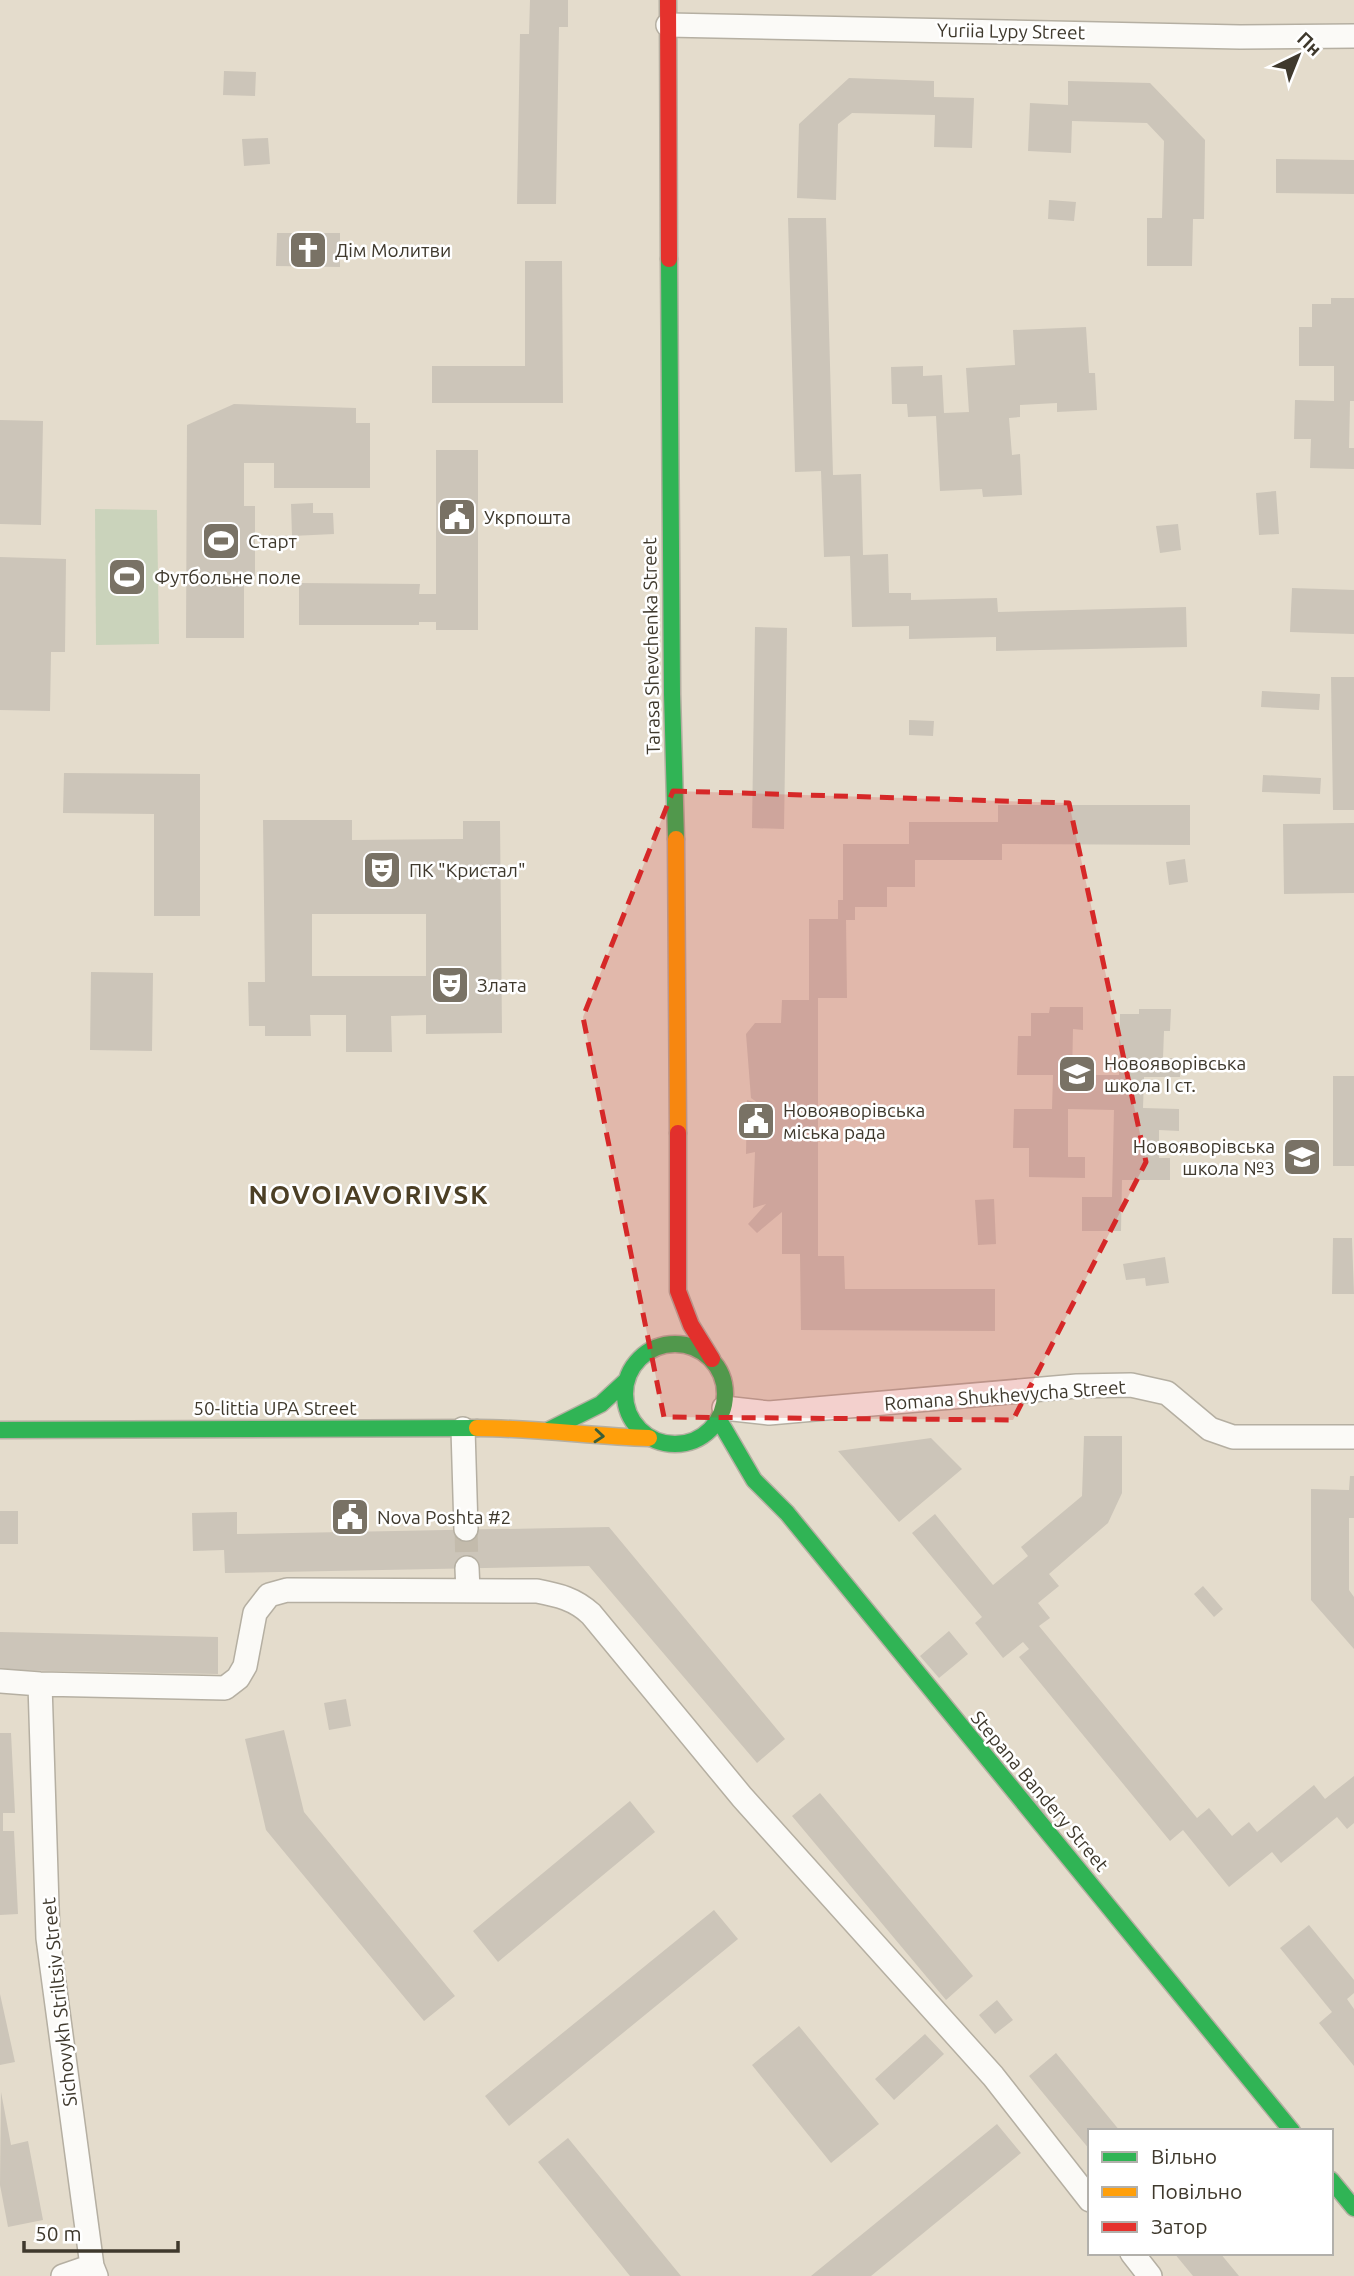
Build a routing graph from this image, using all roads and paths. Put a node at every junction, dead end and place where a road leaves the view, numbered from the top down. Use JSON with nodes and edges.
{"nodes":[{"id":1,"x":667,"y":0,"type":"edge"},
{"id":2,"x":668,"y":25,"type":"junction"},
{"id":3,"x":1354,"y":36,"type":"edge"},
{"id":4,"x":678,"y":1291,"type":"junction"},
{"id":5,"x":668,"y":1315,"type":"dead end"},
{"id":6,"x":660,"y":1331,"type":"dead end"},
{"id":7,"x":651,"y":1349,"type":"junction"},
{"id":8,"x":712,"y":1359,"type":"junction"},
{"id":9,"x":627,"y":1380,"type":"junction"},
{"id":10,"x":722,"y":1414,"type":"junction"},
{"id":11,"x":463,"y":1429,"type":"junction"},
{"id":12,"x":0,"y":1430,"type":"edge"},
{"id":13,"x":549,"y":1430,"type":"junction"},
{"id":14,"x":1354,"y":1437,"type":"edge"},
{"id":15,"x":649,"y":1438,"type":"junction"},
{"id":16,"x":688,"y":1443,"type":"junction"},
{"id":17,"x":754,"y":1479,"type":"junction"},
{"id":18,"x":466,"y":1530,"type":"tunnel mouth"},
{"id":19,"x":0,"y":1681,"type":"edge"},
{"id":20,"x":40,"y":1684,"type":"junction"},
{"id":21,"x":1290,"y":2129,"type":"edge"},
{"id":22,"x":1333,"y":2182,"type":"edge"},
{"id":23,"x":1088,"y":2197,"type":"edge"},
{"id":24,"x":1354,"y":2208,"type":"edge"},
{"id":25,"x":1134,"y":2255,"type":"edge"},
{"id":26,"x":94,"y":2271,"type":"edge"},
{"id":27,"x":63,"y":2276,"type":"edge"},
{"id":28,"x":1150,"y":2276,"type":"edge"}],
"edges":[{"from":1,"to":2,"type":"street","name":"Tarasa Shevchenka Street"},
{"from":2,"to":3,"type":"street","name":"Yuriia Lypy Street"},
{"from":2,"to":4,"type":"street","name":"Tarasa Shevchenka Street"},
{"from":4,"to":5,"type":"street","name":"Tarasa Shevchenka Street"},
{"from":4,"to":8,"type":"street","name":"Tarasa Shevchenka Street"},
{"from":6,"to":7,"type":"street"},
{"from":7,"to":8,"type":"street"},
{"from":7,"to":9,"type":"street"},
{"from":8,"to":10,"type":"street"},
{"from":9,"to":13,"type":"street","name":"50-littia UPA Street"},
{"from":9,"to":15,"type":"street"},
{"from":10,"to":14,"type":"street","name":"Romana Shukhevycha Street"},
{"from":10,"to":16,"type":"street"},
{"from":10,"to":17,"type":"street","name":"Stepana Bandery Street"},
{"from":11,"to":12,"type":"street","name":"50-littia UPA Street"},
{"from":11,"to":13,"type":"street","name":"50-littia UPA Street"},
{"from":11,"to":18,"type":"street"},
{"from":13,"to":15,"type":"street","name":"50-littia UPA Street","one_way":true},
{"from":15,"to":16,"type":"street"},
{"from":16,"to":17,"type":"street","name":"Stepana Bandery Street"},
{"from":17,"to":21,"type":"street","name":"Stepana Bandery Street"},
{"from":19,"to":20,"type":"street"},
{"from":20,"to":23,"type":"street"},
{"from":20,"to":26,"type":"street","name":"Sichovykh Striltsiv Street"},
{"from":22,"to":24,"type":"street"},
{"from":25,"to":28,"type":"street"},
{"from":26,"to":27,"type":"street"}]}
